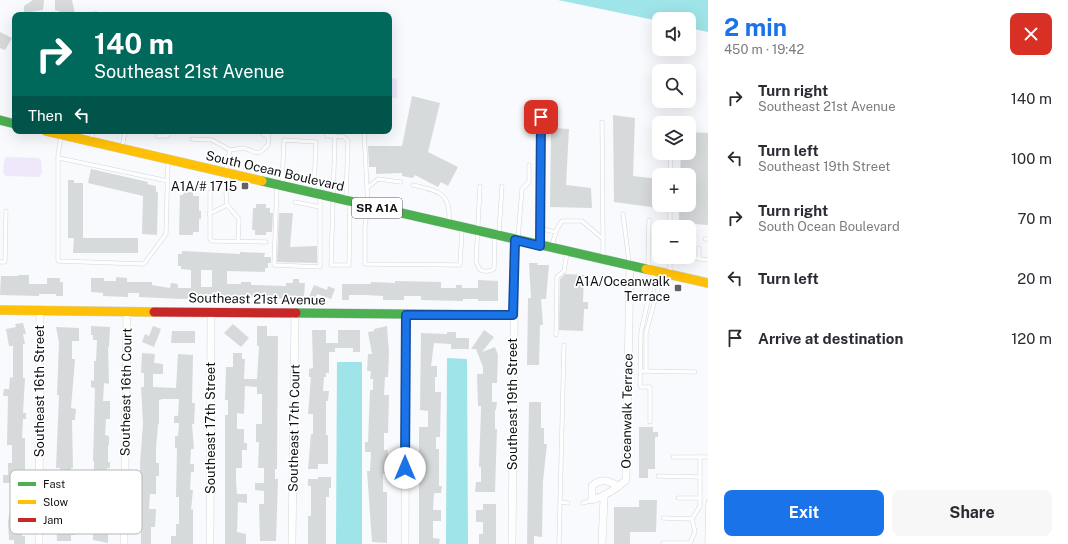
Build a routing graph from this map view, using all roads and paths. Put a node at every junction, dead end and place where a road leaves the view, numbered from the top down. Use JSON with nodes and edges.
{"nodes":[{"id":1,"x":541,"y":117,"type":"dead end"},
{"id":2,"x":0,"y":120,"type":"edge"},
{"id":3,"x":602,"y":122,"type":"dead end"},
{"id":4,"x":12,"y":123,"type":"edge"},
{"id":5,"x":61,"y":134,"type":"joint"},
{"id":6,"x":76,"y":134,"type":"edge"},
{"id":7,"x":92,"y":134,"type":"edge"},
{"id":8,"x":124,"y":134,"type":"edge"},
{"id":9,"x":168,"y":134,"type":"edge"},
{"id":10,"x":264,"y":134,"type":"edge"},
{"id":11,"x":268,"y":134,"type":"edge"},
{"id":12,"x":327,"y":134,"type":"edge"},
{"id":13,"x":364,"y":134,"type":"edge"},
{"id":14,"x":156,"y":136,"type":"dead end"},
{"id":15,"x":335,"y":136,"type":"junction"},
{"id":16,"x":268,"y":137,"type":"junction"},
{"id":17,"x":192,"y":138,"type":"dead end"},
{"id":18,"x":91,"y":141,"type":"junction"},
{"id":19,"x":122,"y":149,"type":"junction"},
{"id":20,"x":230,"y":150,"type":"junction"},
{"id":21,"x":59,"y":158,"type":"junction"},
{"id":22,"x":168,"y":159,"type":"junction"},
{"id":23,"x":529,"y":165,"type":"dead end"},
{"id":24,"x":227,"y":173,"type":"junction"},
{"id":25,"x":168,"y":182,"type":"junction"},
{"id":26,"x":401,"y":182,"type":"dead end"},
{"id":27,"x":279,"y":185,"type":"junction"},
{"id":28,"x":413,"y":185,"type":"dead end"},
{"id":29,"x":480,"y":186,"type":"dead end"},
{"id":30,"x":502,"y":186,"type":"dead end"},
{"id":31,"x":367,"y":188,"type":"junction"},
{"id":32,"x":210,"y":192,"type":"dead end"},
{"id":33,"x":317,"y":194,"type":"junction"},
{"id":34,"x":332,"y":198,"type":"junction"},
{"id":35,"x":348,"y":201,"type":"junction"},
{"id":36,"x":295,"y":202,"type":"dead end"},
{"id":37,"x":227,"y":205,"type":"junction"},
{"id":38,"x":368,"y":206,"type":"junction"},
{"id":39,"x":320,"y":207,"type":"junction"},
{"id":40,"x":6,"y":211,"type":"dead end"},
{"id":41,"x":209,"y":214,"type":"junction"},
{"id":42,"x":623,"y":214,"type":"dead end"},
{"id":43,"x":650,"y":220,"type":"dead end"},
{"id":44,"x":448,"y":224,"type":"junction"},
{"id":45,"x":462,"y":228,"type":"junction"},
{"id":46,"x":542,"y":229,"type":"junction"},
{"id":47,"x":478,"y":231,"type":"junction"},
{"id":48,"x":556,"y":232,"type":"junction"},
{"id":49,"x":497,"y":236,"type":"junction"},
{"id":50,"x":603,"y":239,"type":"junction"},
{"id":51,"x":516,"y":240,"type":"junction"},
{"id":52,"x":238,"y":242,"type":"junction"},
{"id":53,"x":266,"y":242,"type":"dead end"},
{"id":54,"x":540,"y":246,"type":"junction"},
{"id":55,"x":552,"y":248,"type":"junction"},
{"id":56,"x":699,"y":248,"type":"dead end"},
{"id":57,"x":568,"y":252,"type":"junction"},
{"id":58,"x":696,"y":258,"type":"edge"},
{"id":59,"x":699,"y":258,"type":"junction"},
{"id":60,"x":602,"y":260,"type":"junction"},
{"id":61,"x":708,"y":260,"type":"edge"},
{"id":62,"x":0,"y":262,"type":"edge"},
{"id":63,"x":665,"y":264,"type":"edge"},
{"id":64,"x":630,"y":267,"type":"junction"},
{"id":65,"x":659,"y":273,"type":"junction"},
{"id":66,"x":708,"y":283,"type":"edge"},
{"id":67,"x":40,"y":309,"type":"junction"},
{"id":68,"x":0,"y":310,"type":"edge"},
{"id":69,"x":127,"y":312,"type":"junction"},
{"id":70,"x":211,"y":312,"type":"junction"},
{"id":71,"x":295,"y":312,"type":"junction"},
{"id":72,"x":406,"y":315,"type":"junction"},
{"id":73,"x":513,"y":315,"type":"junction"},
{"id":74,"x":556,"y":335,"type":"dead end"},
{"id":75,"x":564,"y":345,"type":"dead end"},
{"id":76,"x":640,"y":371,"type":"junction"},
{"id":77,"x":646,"y":371,"type":"junction"},
{"id":78,"x":695,"y":372,"type":"dead end"},
{"id":79,"x":650,"y":422,"type":"dead end"},
{"id":80,"x":673,"y":457,"type":"dead end"},
{"id":81,"x":700,"y":457,"type":"junction"},
{"id":82,"x":708,"y":457,"type":"edge"},
{"id":83,"x":39,"y":470,"type":"edge"},
{"id":84,"x":125,"y":470,"type":"edge"},
{"id":85,"x":658,"y":476,"type":"dead end"},
{"id":86,"x":700,"y":477,"type":"junction"},
{"id":87,"x":619,"y":486,"type":"junction"},
{"id":88,"x":604,"y":497,"type":"junction"},
{"id":89,"x":678,"y":498,"type":"dead end"},
{"id":90,"x":700,"y":498,"type":"junction"},
{"id":91,"x":592,"y":500,"type":"junction"},
{"id":92,"x":561,"y":502,"type":"junction"},
{"id":93,"x":708,"y":502,"type":"edge"},
{"id":94,"x":568,"y":503,"type":"dead end"},
{"id":95,"x":583,"y":503,"type":"dead end"},
{"id":96,"x":663,"y":518,"type":"dead end"},
{"id":97,"x":692,"y":519,"type":"junction"},
{"id":98,"x":39,"y":534,"type":"edge"},
{"id":99,"x":124,"y":534,"type":"edge"},
{"id":100,"x":663,"y":543,"type":"dead end"},
{"id":101,"x":39,"y":544,"type":"edge"},
{"id":102,"x":124,"y":544,"type":"edge"},
{"id":103,"x":210,"y":544,"type":"edge"},
{"id":104,"x":292,"y":544,"type":"edge"},
{"id":105,"x":405,"y":544,"type":"edge"},
{"id":106,"x":512,"y":544,"type":"edge"},
{"id":107,"x":560,"y":544,"type":"edge"},
{"id":108,"x":602,"y":544,"type":"edge"},
{"id":109,"x":707,"y":544,"type":"edge"}],
"edges":[{"from":1,"to":46,"type":"lane"},
{"from":2,"to":4,"type":"main road"},
{"from":3,"to":50,"type":"lane"},
{"from":5,"to":6,"type":"main road","name":"South Ocean Boulevard","number":"SR A1A"},
{"from":5,"to":21,"type":"lane"},
{"from":6,"to":18,"type":"main road","name":"South Ocean Boulevard","number":"SR A1A"},
{"from":7,"to":18,"type":"lane"},
{"from":8,"to":19,"type":"lane"},
{"from":9,"to":14,"type":"lane"},
{"from":10,"to":16,"type":"lane"},
{"from":11,"to":16,"type":"lane"},
{"from":12,"to":15,"type":"lane"},
{"from":13,"to":31,"type":"lane"},
{"from":15,"to":34,"type":"lane"},
{"from":15,"to":35,"type":"lane"},
{"from":16,"to":20,"type":"lane"},
{"from":17,"to":20,"type":"lane"},
{"from":18,"to":19,"type":"main road","name":"South Ocean Boulevard","number":"SR A1A"},
{"from":19,"to":22,"type":"main road","name":"South Ocean Boulevard","number":"SR A1A"},
{"from":20,"to":24,"type":"lane"},
{"from":21,"to":25,"type":"lane"},
{"from":21,"to":25,"type":"lane"},
{"from":22,"to":24,"type":"main road","name":"South Ocean Boulevard","number":"SR A1A"},
{"from":22,"to":25,"type":"lane"},
{"from":23,"to":51,"type":"lane"},
{"from":24,"to":27,"type":"main road","name":"South Ocean Boulevard","number":"SR A1A"},
{"from":24,"to":37,"type":"lane"},
{"from":26,"to":31,"type":"lane"},
{"from":27,"to":33,"type":"main road","name":"South Ocean Boulevard","number":"SR A1A"},
{"from":27,"to":33,"type":"lane"},
{"from":27,"to":39,"type":"lane"},
{"from":28,"to":44,"type":"lane"},
{"from":29,"to":47,"type":"lane"},
{"from":30,"to":49,"type":"lane"},
{"from":31,"to":38,"type":"lane"},
{"from":32,"to":41,"type":"lane"},
{"from":33,"to":34,"type":"main road","name":"South Ocean Boulevard","number":"SR A1A"},
{"from":33,"to":39,"type":"lane"},
{"from":34,"to":35,"type":"main road","name":"South Ocean Boulevard","number":"SR A1A"},
{"from":34,"to":35,"type":"lane"},
{"from":35,"to":38,"type":"main road","name":"South Ocean Boulevard","number":"SR A1A"},
{"from":36,"to":39,"type":"lane"},
{"from":37,"to":41,"type":"lane"},
{"from":37,"to":52,"type":"lane"},
{"from":38,"to":44,"type":"main road","name":"South Ocean Boulevard","number":"SR A1A"},
{"from":38,"to":45,"type":"lane"},
{"from":40,"to":62,"type":"lane"},
{"from":41,"to":52,"type":"lane"},
{"from":42,"to":64,"type":"lane"},
{"from":43,"to":65,"type":"lane"},
{"from":44,"to":45,"type":"main road","name":"South Ocean Boulevard","number":"SR A1A"},
{"from":45,"to":47,"type":"main road","name":"South Ocean Boulevard","number":"SR A1A"},
{"from":46,"to":48,"type":"lane"},
{"from":46,"to":54,"type":"lane"},
{"from":47,"to":49,"type":"main road","name":"South Ocean Boulevard","number":"SR A1A"},
{"from":47,"to":49,"type":"lane"},
{"from":48,"to":50,"type":"lane"},
{"from":48,"to":55,"type":"lane"},
{"from":49,"to":51,"type":"main road","name":"South Ocean Boulevard","number":"SR A1A"},
{"from":50,"to":60,"type":"lane"},
{"from":51,"to":54,"type":"main road","name":"South Ocean Boulevard","number":"SR A1A"},
{"from":51,"to":73,"type":"street","name":"Southeast 19th Street"},
{"from":52,"to":53,"type":"lane"},
{"from":54,"to":55,"type":"main road","name":"South Ocean Boulevard","number":"SR A1A"},
{"from":55,"to":57,"type":"main road","name":"South Ocean Boulevard","number":"SR A1A"},
{"from":56,"to":59,"type":"lane"},
{"from":57,"to":60,"type":"main road","name":"South Ocean Boulevard","number":"SR A1A"},
{"from":57,"to":74,"type":"lane"},
{"from":58,"to":59,"type":"lane"},
{"from":59,"to":61,"type":"lane"},
{"from":60,"to":64,"type":"main road","name":"South Ocean Boulevard","number":"SR A1A"},
{"from":63,"to":65,"type":"lane"},
{"from":64,"to":65,"type":"main road","name":"South Ocean Boulevard","number":"SR A1A"},
{"from":64,"to":87,"type":"street","name":"Oceanwalk Terrace"},
{"from":65,"to":66,"type":"main road","name":"South Ocean Boulevard","number":"SR A1A"},
{"from":65,"to":76,"type":"lane"},
{"from":65,"to":77,"type":"lane"},
{"from":67,"to":68,"type":"main road","name":"Southeast 21st Avenue"},
{"from":67,"to":69,"type":"main road","name":"Southeast 21st Avenue"},
{"from":67,"to":83,"type":"street","name":"Southeast 16th Street"},
{"from":69,"to":70,"type":"main road","name":"Southeast 21st Avenue"},
{"from":69,"to":84,"type":"street","name":"Southeast 16th Court"},
{"from":70,"to":71,"type":"main road","name":"Southeast 21st Avenue"},
{"from":70,"to":103,"type":"street","name":"Southeast 17th Street"},
{"from":71,"to":72,"type":"main road","name":"Southeast 21st Avenue"},
{"from":71,"to":104,"type":"street","name":"Southeast 17th Court"},
{"from":72,"to":73,"type":"main road","name":"Southeast 21st Avenue"},
{"from":72,"to":105,"type":"street"},
{"from":73,"to":106,"type":"street","name":"Southeast 19th Street"},
{"from":75,"to":92,"type":"lane"},
{"from":76,"to":77,"type":"lane"},
{"from":76,"to":79,"type":"lane"},
{"from":77,"to":78,"type":"lane"},
{"from":80,"to":81,"type":"lane"},
{"from":81,"to":82,"type":"lane"},
{"from":81,"to":86,"type":"lane"},
{"from":85,"to":86,"type":"lane"},
{"from":86,"to":90,"type":"lane"},
{"from":87,"to":88,"type":"street","name":"Oceanwalk Terrace"},
{"from":87,"to":91,"type":"street"},
{"from":88,"to":91,"type":"street"},
{"from":88,"to":108,"type":"street"},
{"from":89,"to":90,"type":"lane"},
{"from":90,"to":97,"type":"lane"},
{"from":91,"to":95,"type":"lane"},
{"from":92,"to":94,"type":"lane"},
{"from":92,"to":107,"type":"lane"},
{"from":93,"to":109,"type":"lane"},
{"from":96,"to":97,"type":"lane"},
{"from":97,"to":100,"type":"lane"},
{"from":98,"to":101,"type":"street","name":"Southeast 16th Street"},
{"from":99,"to":102,"type":"street","name":"Southeast 16th Court"}]}
